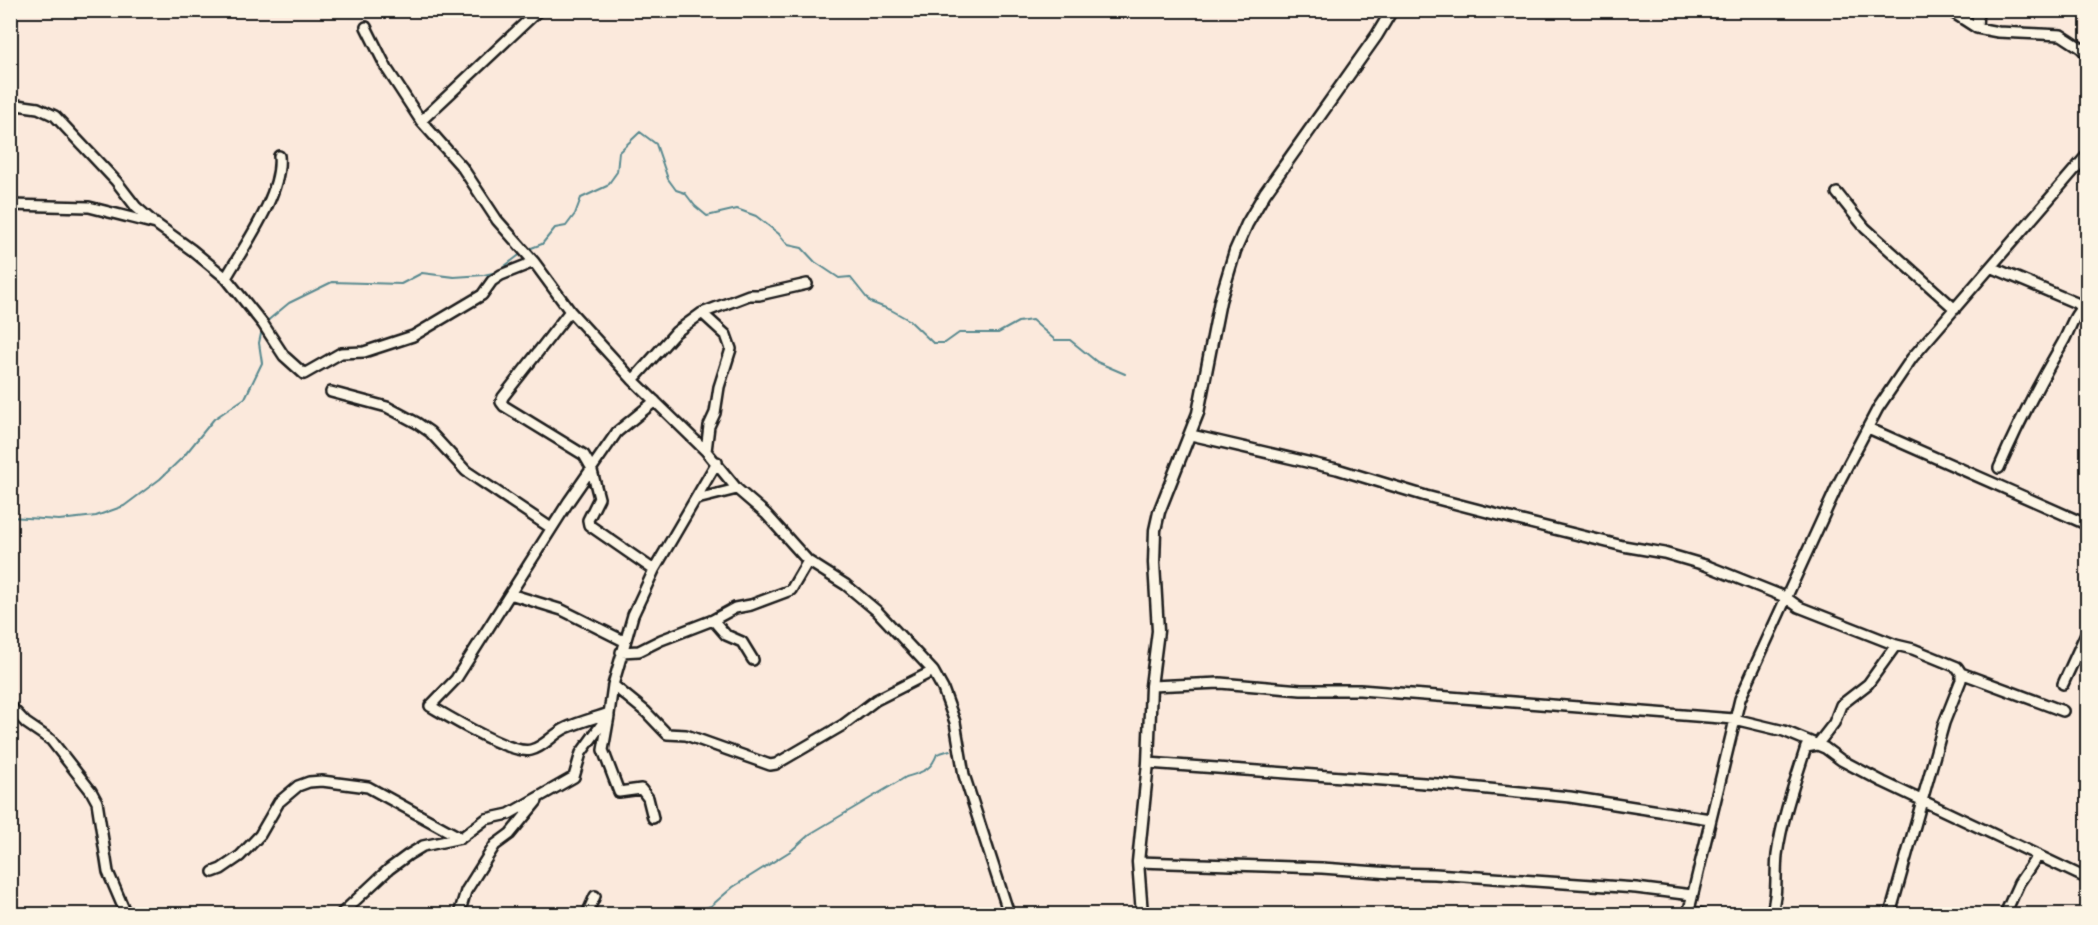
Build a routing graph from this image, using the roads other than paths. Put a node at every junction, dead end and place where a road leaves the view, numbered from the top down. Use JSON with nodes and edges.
{"nodes":[{"id":1,"x":539,"y":10,"type":"edge"},
{"id":2,"x":1392,"y":10,"type":"edge"},
{"id":3,"x":1949,"y":10,"type":"edge"},
{"id":4,"x":1978,"y":10,"type":"edge"},
{"id":5,"x":366,"y":27,"type":"dead end"},
{"id":6,"x":1977,"y":28,"type":"junction"},
{"id":7,"x":2088,"y":55,"type":"edge"},
{"id":8,"x":10,"y":104,"type":"edge"},
{"id":9,"x":421,"y":121,"type":"junction"},
{"id":10,"x":2088,"y":154,"type":"edge"},
{"id":11,"x":279,"y":156,"type":"dead end"},
{"id":12,"x":1837,"y":193,"type":"dead end"},
{"id":13,"x":10,"y":205,"type":"edge"},
{"id":14,"x":156,"y":224,"type":"junction"},
{"id":15,"x":534,"y":262,"type":"junction"},
{"id":16,"x":1991,"y":267,"type":"junction"},
{"id":17,"x":226,"y":278,"type":"junction"},
{"id":18,"x":807,"y":284,"type":"dead end"},
{"id":19,"x":2086,"y":306,"type":"edge"},
{"id":20,"x":1955,"y":309,"type":"junction"},
{"id":21,"x":570,"y":311,"type":"junction"},
{"id":22,"x":702,"y":313,"type":"junction"},
{"id":23,"x":633,"y":380,"type":"junction"},
{"id":24,"x":330,"y":392,"type":"dead end"},
{"id":25,"x":655,"y":401,"type":"junction"},
{"id":26,"x":1868,"y":428,"type":"junction"},
{"id":27,"x":1191,"y":435,"type":"junction"},
{"id":28,"x":706,"y":451,"type":"junction"},
{"id":29,"x":717,"y":462,"type":"junction"},
{"id":30,"x":591,"y":467,"type":"junction"},
{"id":31,"x":1999,"y":468,"type":"dead end"},
{"id":32,"x":737,"y":489,"type":"junction"},
{"id":33,"x":697,"y":499,"type":"junction"},
{"id":34,"x":2088,"y":525,"type":"edge"},
{"id":35,"x":551,"y":528,"type":"junction"},
{"id":36,"x":808,"y":561,"type":"junction"},
{"id":37,"x":654,"y":570,"type":"junction"},
{"id":38,"x":510,"y":594,"type":"junction"},
{"id":39,"x":1785,"y":597,"type":"junction"},
{"id":40,"x":713,"y":620,"type":"junction"},
{"id":41,"x":2088,"y":629,"type":"edge"},
{"id":42,"x":624,"y":641,"type":"junction"},
{"id":43,"x":1896,"y":645,"type":"junction"},
{"id":44,"x":621,"y":652,"type":"junction"},
{"id":45,"x":753,"y":660,"type":"dead end"},
{"id":46,"x":933,"y":670,"type":"junction"},
{"id":47,"x":1961,"y":674,"type":"junction"},
{"id":48,"x":2063,"y":684,"type":"dead end"},
{"id":49,"x":613,"y":685,"type":"junction"},
{"id":50,"x":1151,"y":686,"type":"junction"},
{"id":51,"x":10,"y":706,"type":"edge"},
{"id":52,"x":2062,"y":711,"type":"dead end"},
{"id":53,"x":609,"y":713,"type":"junction"},
{"id":54,"x":1734,"y":719,"type":"junction"},
{"id":55,"x":1817,"y":745,"type":"junction"},
{"id":56,"x":1148,"y":763,"type":"junction"},
{"id":57,"x":542,"y":795,"type":"junction"},
{"id":58,"x":1923,"y":800,"type":"junction"},
{"id":59,"x":653,"y":818,"type":"dead end"},
{"id":60,"x":1710,"y":819,"type":"junction"},
{"id":61,"x":461,"y":838,"type":"junction"},
{"id":62,"x":2038,"y":855,"type":"junction"},
{"id":63,"x":1138,"y":862,"type":"junction"},
{"id":64,"x":213,"y":872,"type":"dead end"},
{"id":65,"x":2088,"y":879,"type":"edge"},
{"id":66,"x":1692,"y":895,"type":"junction"},
{"id":67,"x":595,"y":896,"type":"dead end"},
{"id":68,"x":1689,"y":913,"type":"edge"},
{"id":69,"x":126,"y":915,"type":"edge"},
{"id":70,"x":341,"y":915,"type":"edge"},
{"id":71,"x":459,"y":915,"type":"edge"},
{"id":72,"x":587,"y":915,"type":"edge"},
{"id":73,"x":1009,"y":915,"type":"edge"},
{"id":74,"x":1142,"y":915,"type":"edge"},
{"id":75,"x":1702,"y":915,"type":"edge"},
{"id":76,"x":1772,"y":915,"type":"edge"},
{"id":77,"x":1890,"y":915,"type":"edge"},
{"id":78,"x":2005,"y":915,"type":"edge"}],
"edges":[{"from":1,"to":9,"type":"street"},
{"from":2,"to":27,"type":"main road"},
{"from":3,"to":6,"type":"street"},
{"from":4,"to":6,"type":"street"},
{"from":5,"to":9,"type":"street"},
{"from":6,"to":7,"type":"street"},
{"from":8,"to":14,"type":"street"},
{"from":9,"to":15,"type":"street"},
{"from":10,"to":16,"type":"street"},
{"from":11,"to":17,"type":"street"},
{"from":12,"to":20,"type":"street"},
{"from":13,"to":14,"type":"street"},
{"from":14,"to":17,"type":"street"},
{"from":15,"to":17,"type":"street"},
{"from":15,"to":21,"type":"street"},
{"from":16,"to":19,"type":"street"},
{"from":16,"to":20,"type":"street"},
{"from":18,"to":22,"type":"street"},
{"from":19,"to":31,"type":"street"},
{"from":20,"to":26,"type":"street"},
{"from":21,"to":23,"type":"street"},
{"from":21,"to":30,"type":"street"},
{"from":22,"to":23,"type":"street"},
{"from":22,"to":28,"type":"street"},
{"from":23,"to":25,"type":"street"},
{"from":24,"to":35,"type":"street"},
{"from":25,"to":28,"type":"street"},
{"from":25,"to":30,"type":"street"},
{"from":26,"to":34,"type":"street"},
{"from":26,"to":39,"type":"street"},
{"from":27,"to":39,"type":"street"},
{"from":27,"to":50,"type":"main road"},
{"from":28,"to":29,"type":"street"},
{"from":29,"to":32,"type":"street"},
{"from":29,"to":33,"type":"street"},
{"from":30,"to":35,"type":"street"},
{"from":30,"to":37,"type":"street"},
{"from":32,"to":33,"type":"street"},
{"from":32,"to":36,"type":"street"},
{"from":33,"to":37,"type":"street"},
{"from":35,"to":38,"type":"street"},
{"from":36,"to":40,"type":"street"},
{"from":36,"to":46,"type":"street"},
{"from":37,"to":42,"type":"street"},
{"from":38,"to":42,"type":"street"},
{"from":38,"to":53,"type":"street"},
{"from":39,"to":43,"type":"street"},
{"from":39,"to":54,"type":"street"},
{"from":40,"to":44,"type":"street"},
{"from":40,"to":45,"type":"street"},
{"from":41,"to":48,"type":"street"},
{"from":42,"to":44,"type":"street"},
{"from":43,"to":47,"type":"street"},
{"from":43,"to":55,"type":"street"},
{"from":44,"to":49,"type":"street"},
{"from":46,"to":49,"type":"street"},
{"from":46,"to":73,"type":"street"},
{"from":47,"to":52,"type":"street"},
{"from":47,"to":58,"type":"street"},
{"from":49,"to":53,"type":"street"},
{"from":50,"to":54,"type":"street"},
{"from":50,"to":56,"type":"main road"},
{"from":51,"to":69,"type":"street"},
{"from":53,"to":57,"type":"street"},
{"from":53,"to":59,"type":"street"},
{"from":54,"to":55,"type":"street"},
{"from":54,"to":60,"type":"street"},
{"from":55,"to":58,"type":"street"},
{"from":55,"to":76,"type":"street"},
{"from":56,"to":60,"type":"street"},
{"from":56,"to":63,"type":"main road"},
{"from":57,"to":61,"type":"street"},
{"from":57,"to":71,"type":"street"},
{"from":58,"to":62,"type":"street"},
{"from":58,"to":77,"type":"street"},
{"from":60,"to":66,"type":"street"},
{"from":61,"to":64,"type":"street"},
{"from":61,"to":70,"type":"street"},
{"from":62,"to":65,"type":"street"},
{"from":62,"to":78,"type":"street"},
{"from":63,"to":66,"type":"street"},
{"from":63,"to":74,"type":"main road"},
{"from":66,"to":68,"type":"street"},
{"from":67,"to":72,"type":"street"},
{"from":68,"to":75,"type":"street"}]}
